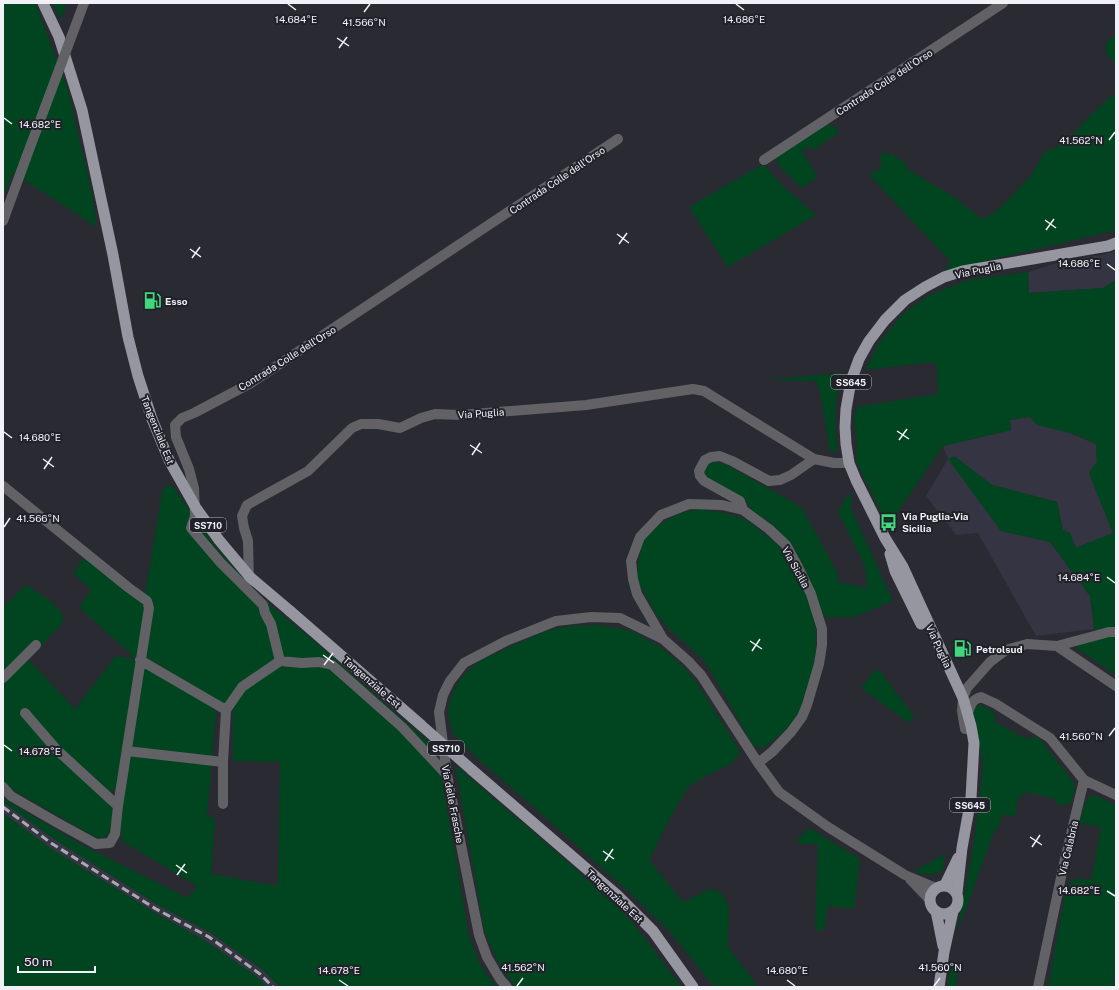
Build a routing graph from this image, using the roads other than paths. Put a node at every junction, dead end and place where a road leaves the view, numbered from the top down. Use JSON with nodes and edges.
{"nodes":[{"id":1,"x":43,"y":3,"type":"edge"},
{"id":2,"x":84,"y":3,"type":"edge"},
{"id":3,"x":1003,"y":3,"type":"edge"},
{"id":4,"x":618,"y":139,"type":"dead end"},
{"id":5,"x":764,"y":160,"type":"dead end"},
{"id":6,"x":3,"y":221,"type":"edge"},
{"id":7,"x":1116,"y":243,"type":"edge"},
{"id":8,"x":814,"y":459,"type":"junction"},
{"id":9,"x":849,"y":463,"type":"junction"},
{"id":10,"x":3,"y":486,"type":"edge"},
{"id":11,"x":743,"y":510,"type":"junction"},
{"id":12,"x":885,"y":538,"type":"junction"},
{"id":13,"x":249,"y":592,"type":"junction"},
{"id":14,"x":1116,"y":632,"type":"edge"},
{"id":15,"x":663,"y":639,"type":"junction"},
{"id":16,"x":36,"y":645,"type":"dead end"},
{"id":17,"x":1057,"y":646,"type":"junction"},
{"id":18,"x":140,"y":660,"type":"junction"},
{"id":19,"x":280,"y":661,"type":"junction"},
{"id":20,"x":950,"y":670,"type":"junction"},
{"id":21,"x":978,"y":676,"type":"junction"},
{"id":22,"x":3,"y":678,"type":"edge"},
{"id":23,"x":1116,"y":686,"type":"edge"},
{"id":24,"x":963,"y":698,"type":"junction"},
{"id":25,"x":226,"y":710,"type":"junction"},
{"id":26,"x":25,"y":713,"type":"dead end"},
{"id":27,"x":968,"y":713,"type":"junction"},
{"id":28,"x":965,"y":729,"type":"junction"},
{"id":29,"x":127,"y":751,"type":"junction"},
{"id":30,"x":223,"y":762,"type":"junction"},
{"id":31,"x":973,"y":762,"type":"junction"},
{"id":32,"x":758,"y":764,"type":"junction"},
{"id":33,"x":447,"y":775,"type":"junction"},
{"id":34,"x":1084,"y":780,"type":"junction"},
{"id":35,"x":3,"y":787,"type":"edge"},
{"id":36,"x":1116,"y":795,"type":"edge"},
{"id":37,"x":223,"y":804,"type":"dead end"},
{"id":38,"x":118,"y":806,"type":"junction"},
{"id":39,"x":962,"y":848,"type":"junction"},
{"id":40,"x":906,"y":875,"type":"junction"},
{"id":41,"x":940,"y":886,"type":"junction"},
{"id":42,"x":957,"y":893,"type":"junction"},
{"id":43,"x":930,"y":900,"type":"junction"},
{"id":44,"x":953,"y":911,"type":"junction"},
{"id":45,"x":936,"y":912,"type":"junction"},
{"id":46,"x":944,"y":952,"type":"junction"},
{"id":47,"x":507,"y":987,"type":"edge"},
{"id":48,"x":693,"y":987,"type":"edge"},
{"id":49,"x":938,"y":987,"type":"edge"},
{"id":50,"x":1038,"y":987,"type":"edge"}],
"edges":[{"from":1,"to":48,"type":"main road","name":"Tangenziale Est","number":"SS710","bridge":true},
{"from":2,"to":6,"type":"street","bridge":true},
{"from":3,"to":5,"type":"street","name":"Contrada Colle dell'Orso"},
{"from":4,"to":13,"type":"street","name":"Contrada Colle dell'Orso"},
{"from":7,"to":9,"type":"main road","name":"Via Puglia","number":"SS645"},
{"from":8,"to":9,"type":"street","name":"Via Puglia"},
{"from":8,"to":11,"type":"street"},
{"from":8,"to":13,"type":"street","name":"Via Puglia"},
{"from":9,"to":12,"type":"main road","name":"Via Puglia","number":"SS645"},
{"from":10,"to":18,"type":"street"},
{"from":11,"to":15,"type":"street","name":"Via Sicilia"},
{"from":11,"to":32,"type":"street","name":"Via Sicilia"},
{"from":12,"to":20,"type":"main road","name":"Via Puglia","number":"SS645"},
{"from":12,"to":28,"type":"main road","name":"Via Puglia","number":"SS645"},
{"from":13,"to":19,"type":"street","name":"Contrada Colle dell'Orso"},
{"from":14,"to":17,"type":"street"},
{"from":15,"to":32,"type":"street","name":"Via Sicilia"},
{"from":15,"to":33,"type":"street","name":"Via delle Frasche"},
{"from":16,"to":22,"type":"street"},
{"from":17,"to":21,"type":"street"},
{"from":17,"to":23,"type":"street"},
{"from":18,"to":25,"type":"street"},
{"from":18,"to":29,"type":"street"},
{"from":19,"to":25,"type":"street"},
{"from":19,"to":33,"type":"street"},
{"from":20,"to":21,"type":"street"},
{"from":20,"to":24,"type":"main road","name":"Via Puglia","number":"SS645"},
{"from":21,"to":24,"type":"street"},
{"from":21,"to":27,"type":"street"},
{"from":24,"to":27,"type":"main road","name":"Via Puglia","number":"SS645"},
{"from":24,"to":28,"type":"street"},
{"from":25,"to":30,"type":"street"},
{"from":26,"to":38,"type":"street"},
{"from":27,"to":31,"type":"main road","name":"Via Puglia","number":"SS645"},
{"from":27,"to":34,"type":"street"},
{"from":28,"to":31,"type":"main road","name":"Via Puglia","number":"SS645"},
{"from":29,"to":30,"type":"street"},
{"from":29,"to":38,"type":"street"},
{"from":30,"to":37,"type":"street"},
{"from":31,"to":39,"type":"main road","name":"Via Puglia","number":"SS645"},
{"from":32,"to":40,"type":"street","name":"Via Sicilia"},
{"from":33,"to":47,"type":"street","name":"Via delle Frasche"},
{"from":34,"to":36,"type":"street"},
{"from":34,"to":50,"type":"street","name":"Via Calabria"},
{"from":35,"to":38,"type":"street"},
{"from":39,"to":41,"type":"main road","name":"Via Puglia","number":"SS645"},
{"from":39,"to":42,"type":"main road","name":"Via Puglia","number":"SS645"},
{"from":40,"to":41,"type":"street","name":"Via Sicilia"},
{"from":40,"to":43,"type":"street","name":"Via Sicilia"},
{"from":41,"to":42,"type":"main road"},
{"from":41,"to":43,"type":"main road","number":"SS645"},
{"from":42,"to":44,"type":"main road","number":"SS645"},
{"from":43,"to":45,"type":"main road","number":"SS645"},
{"from":44,"to":45,"type":"main road"},
{"from":44,"to":46,"type":"main road","number":"SS645"},
{"from":45,"to":46,"type":"main road","number":"SS645"},
{"from":46,"to":49,"type":"main road","number":"SS645"}]}
